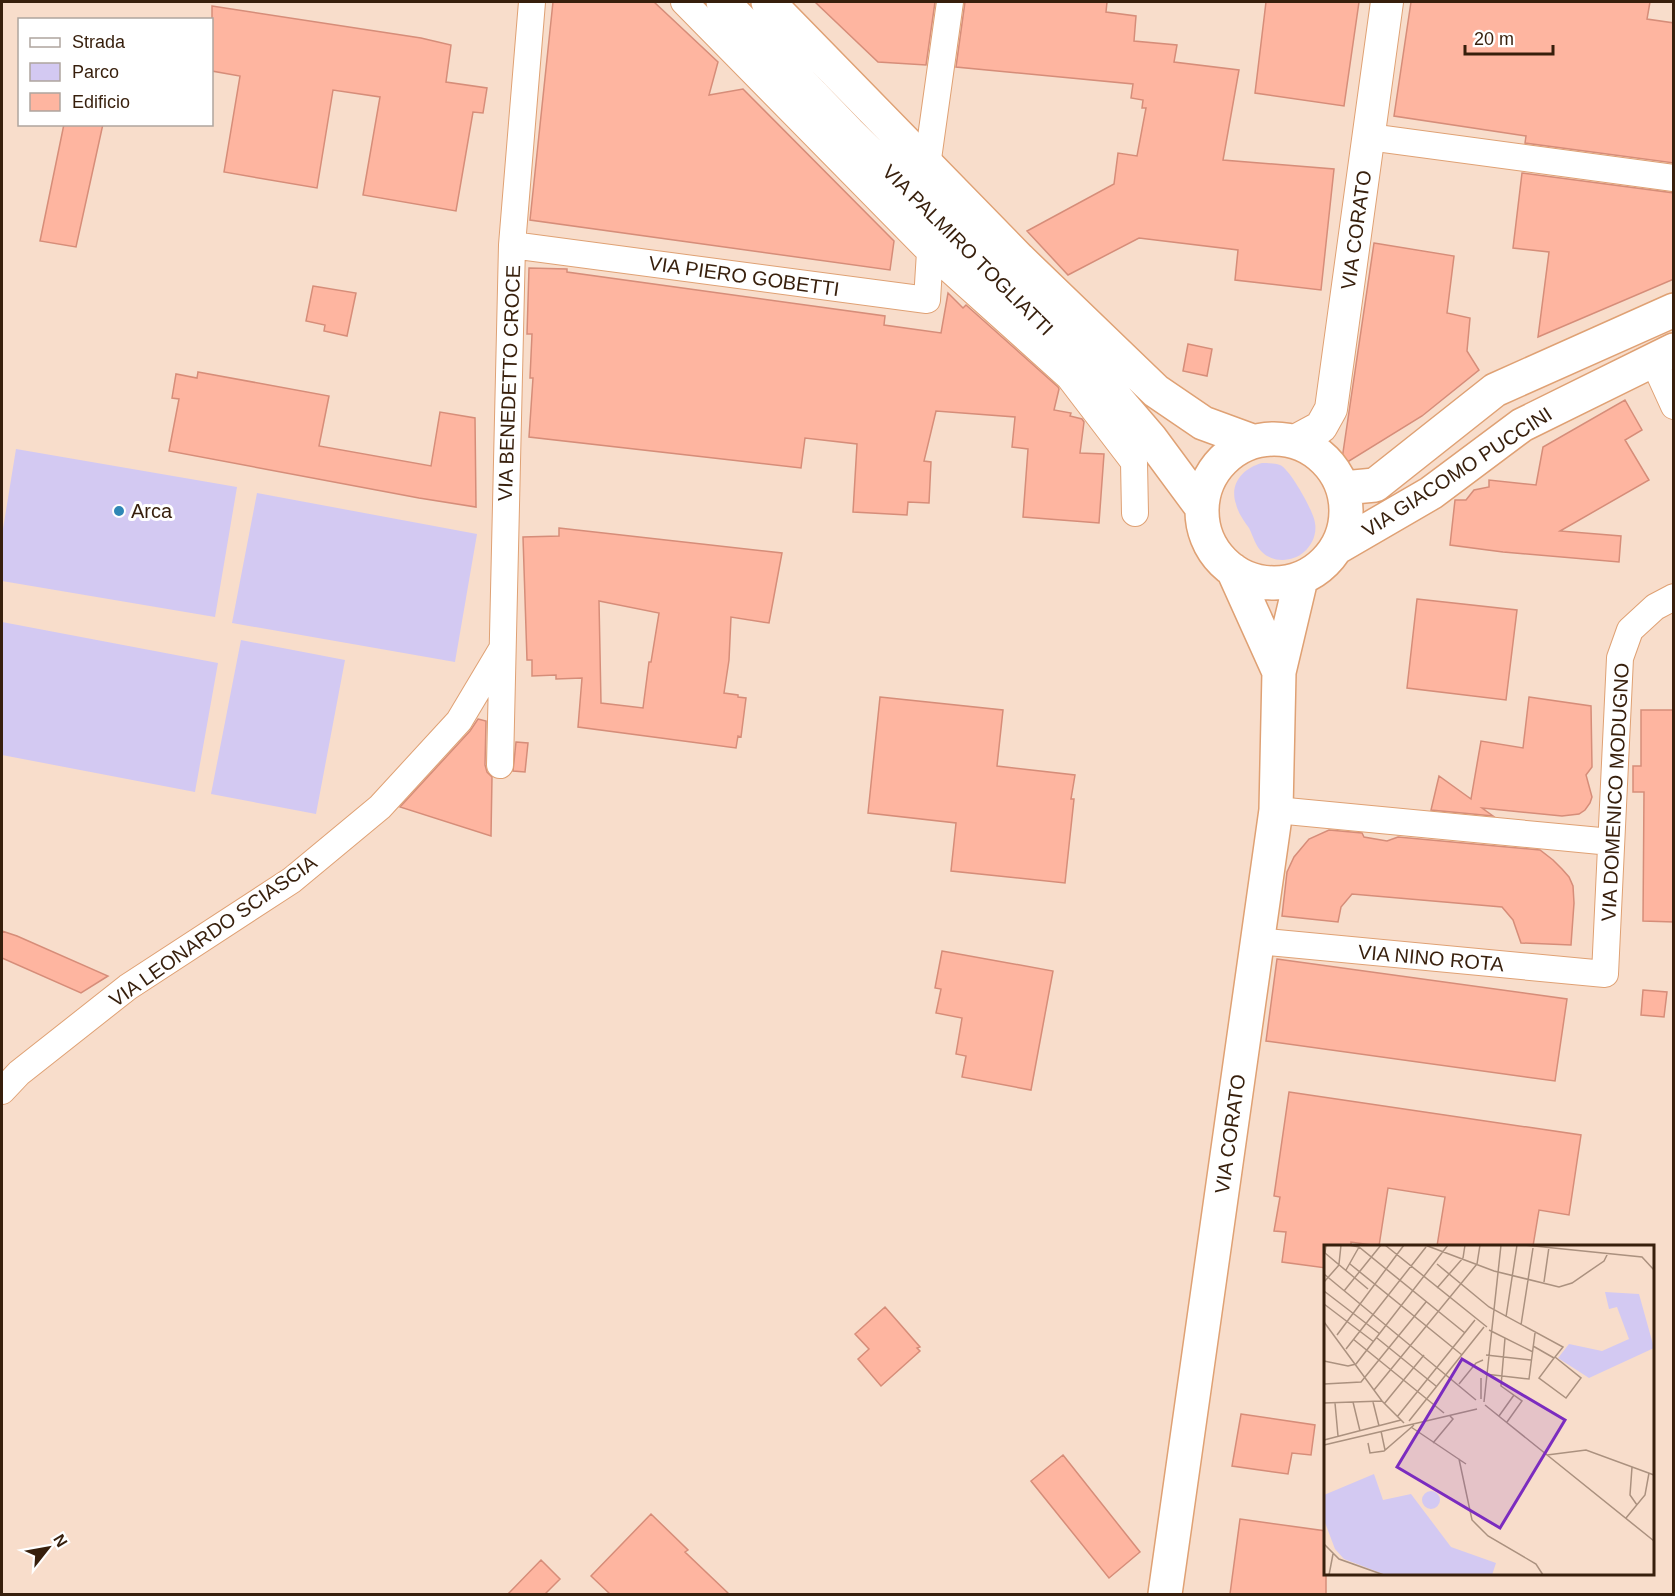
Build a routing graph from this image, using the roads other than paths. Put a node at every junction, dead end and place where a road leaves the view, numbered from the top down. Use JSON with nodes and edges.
{"nodes":[{"id":1,"x":532,"y":2,"type":"edge"},
{"id":2,"x":684,"y":2,"type":"edge"},
{"id":3,"x":723,"y":2,"type":"edge"},
{"id":4,"x":768,"y":2,"type":"edge"},
{"id":5,"x":950,"y":2,"type":"edge"},
{"id":6,"x":1387,"y":2,"type":"edge"},
{"id":7,"x":1369,"y":137,"type":"junction"},
{"id":8,"x":927,"y":166,"type":"junction"},
{"id":9,"x":1674,"y":178,"type":"edge"},
{"id":10,"x":512,"y":244,"type":"junction"},
{"id":11,"x":930,"y":252,"type":"junction"},
{"id":12,"x":1674,"y":309,"type":"edge"},
{"id":13,"x":1663,"y":355,"type":"edge"},
{"id":14,"x":1674,"y":406,"type":"edge"},
{"id":15,"x":1252,"y":441,"type":"junction"},
{"id":16,"x":1295,"y":441,"type":"junction"},
{"id":17,"x":1343,"y":488,"type":"junction"},
{"id":18,"x":1202,"y":508,"type":"junction"},
{"id":19,"x":1135,"y":513,"type":"dead end"},
{"id":20,"x":1338,"y":547,"type":"junction"},
{"id":21,"x":1233,"y":570,"type":"junction"},
{"id":22,"x":1301,"y":579,"type":"junction"},
{"id":23,"x":1674,"y":597,"type":"edge"},
{"id":24,"x":502,"y":649,"type":"junction"},
{"id":25,"x":1279,"y":672,"type":"junction"},
{"id":26,"x":500,"y":765,"type":"dead end"},
{"id":27,"x":1276,"y":810,"type":"junction"},
{"id":28,"x":1611,"y":842,"type":"junction"},
{"id":29,"x":1257,"y":941,"type":"junction"},
{"id":30,"x":1605,"y":974,"type":"joint"},
{"id":31,"x":2,"y":1091,"type":"edge"},
{"id":32,"x":1165,"y":1594,"type":"edge"}],
"edges":[{"from":1,"to":10,"type":"street","name":"VIA BENEDETTO CROCE"},
{"from":2,"to":11,"type":"street"},
{"from":3,"to":18,"type":"main road","name":"VIA PALMIRO TOGLIATTI"},
{"from":4,"to":8,"type":"main road","name":"VIA PALMIRO TOGLIATTI"},
{"from":5,"to":8,"type":"street"},
{"from":6,"to":7,"type":"street","name":"VIA CORATO"},
{"from":7,"to":9,"type":"street"},
{"from":7,"to":16,"type":"street","name":"VIA CORATO"},
{"from":8,"to":15,"type":"main road","name":"VIA PALMIRO TOGLIATTI"},
{"from":10,"to":11,"type":"street","name":"VIA PIERO GOBETTI"},
{"from":10,"to":24,"type":"street","name":"VIA BENEDETTO CROCE"},
{"from":11,"to":19,"type":"street"},
{"from":12,"to":17,"type":"main road","name":"VIA GIACOMO PUCCINI"},
{"from":13,"to":14,"type":"street"},
{"from":13,"to":20,"type":"main road","name":"VIA GIACOMO PUCCINI"},
{"from":15,"to":16,"type":"main road","name":"VIA CORATO"},
{"from":15,"to":18,"type":"main road","name":"VIA CORATO"},
{"from":16,"to":17,"type":"main road","name":"VIA CORATO"},
{"from":17,"to":20,"type":"main road","name":"VIA CORATO"},
{"from":18,"to":21,"type":"main road","name":"VIA CORATO"},
{"from":20,"to":22,"type":"main road","name":"VIA CORATO"},
{"from":21,"to":22,"type":"main road","name":"VIA CORATO"},
{"from":21,"to":25,"type":"main road","name":"VIA CORATO"},
{"from":22,"to":25,"type":"main road","name":"VIA CORATO"},
{"from":23,"to":28,"type":"street","name":"VIA DOMENICO MODUGNO"},
{"from":24,"to":26,"type":"street","name":"VIA BENEDETTO CROCE"},
{"from":24,"to":31,"type":"street","name":"VIA LEONARDO SCIASCIA"},
{"from":25,"to":27,"type":"main road","name":"VIA CORATO"},
{"from":27,"to":28,"type":"street"},
{"from":27,"to":29,"type":"main road","name":"VIA CORATO"},
{"from":28,"to":30,"type":"street","name":"VIA DOMENICO MODUGNO"},
{"from":29,"to":30,"type":"street","name":"VIA NINO ROTA"},
{"from":29,"to":32,"type":"main road","name":"VIA CORATO"}]}
